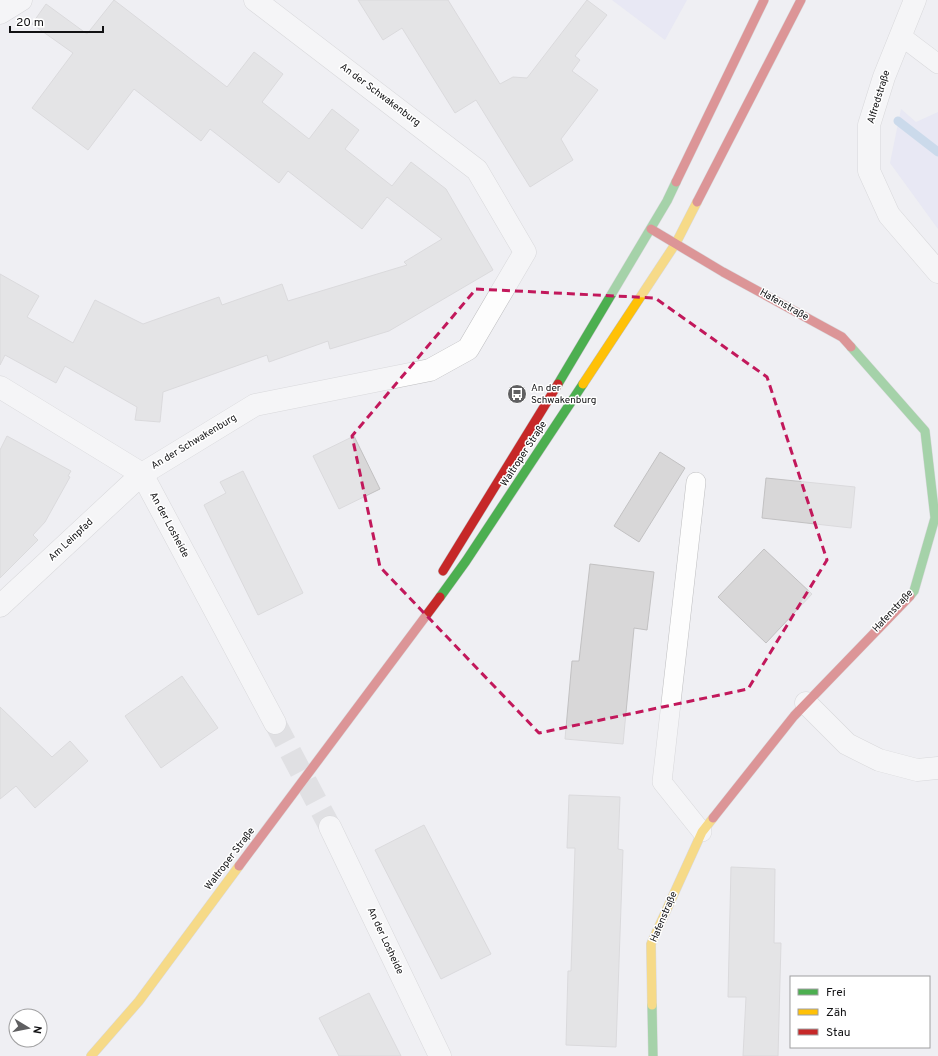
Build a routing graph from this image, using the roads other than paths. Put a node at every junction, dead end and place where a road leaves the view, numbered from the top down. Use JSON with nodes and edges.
{"nodes":[{"id":1,"x":21,"y":0,"type":"edge"},
{"id":2,"x":255,"y":0,"type":"edge"},
{"id":3,"x":764,"y":0,"type":"edge"},
{"id":4,"x":801,"y":0,"type":"edge"},
{"id":5,"x":915,"y":0,"type":"edge"},
{"id":6,"x":0,"y":13,"type":"edge"},
{"id":7,"x":901,"y":36,"type":"junction"},
{"id":8,"x":938,"y":64,"type":"edge"},
{"id":9,"x":651,"y":229,"type":"junction"},
{"id":10,"x":676,"y":243,"type":"junction"},
{"id":11,"x":938,"y":272,"type":"edge"},
{"id":12,"x":0,"y":387,"type":"edge"},
{"id":13,"x":142,"y":474,"type":"junction"},
{"id":14,"x":696,"y":482,"type":"dead end"},
{"id":15,"x":438,"y":580,"type":"dead end"},
{"id":16,"x":0,"y":606,"type":"edge"},
{"id":17,"x":422,"y":606,"type":"dead end"},
{"id":18,"x":383,"y":672,"type":"junction"},
{"id":19,"x":806,"y":703,"type":"junction"},
{"id":20,"x":275,"y":723,"type":"tunnel mouth"},
{"id":21,"x":938,"y":768,"type":"edge"},
{"id":22,"x":330,"y":827,"type":"tunnel mouth"},
{"id":23,"x":702,"y":832,"type":"junction"},
{"id":24,"x":91,"y":1056,"type":"edge"},
{"id":25,"x":440,"y":1056,"type":"edge"},
{"id":26,"x":653,"y":1056,"type":"edge"}],
"edges":[{"from":1,"to":6,"type":"street"},
{"from":2,"to":13,"type":"street","name":"An der Schwakenburg"},
{"from":3,"to":9,"type":"main road"},
{"from":4,"to":10,"type":"main road"},
{"from":5,"to":7,"type":"street","name":"Alfredstraße"},
{"from":7,"to":8,"type":"lane"},
{"from":7,"to":11,"type":"street","name":"Alfredstraße"},
{"from":9,"to":10,"type":"main road","name":"Hafenstraße"},
{"from":9,"to":15,"type":"main road","name":"Waltroper Straße"},
{"from":10,"to":18,"type":"main road","name":"Waltroper Straße"},
{"from":10,"to":19,"type":"main road","name":"Hafenstraße"},
{"from":12,"to":13,"type":"street"},
{"from":13,"to":16,"type":"street","name":"Am Leinpfad"},
{"from":13,"to":20,"type":"street","name":"An der Losheide"},
{"from":14,"to":23,"type":"lane"},
{"from":17,"to":18,"type":"main road","name":"Waltroper Straße"},
{"from":18,"to":24,"type":"main road","name":"Waltroper Straße"},
{"from":19,"to":21,"type":"street"},
{"from":19,"to":23,"type":"main road","name":"Hafenstraße"},
{"from":22,"to":25,"type":"street","name":"An der Losheide"},
{"from":23,"to":26,"type":"main road","name":"Hafenstraße"}]}
